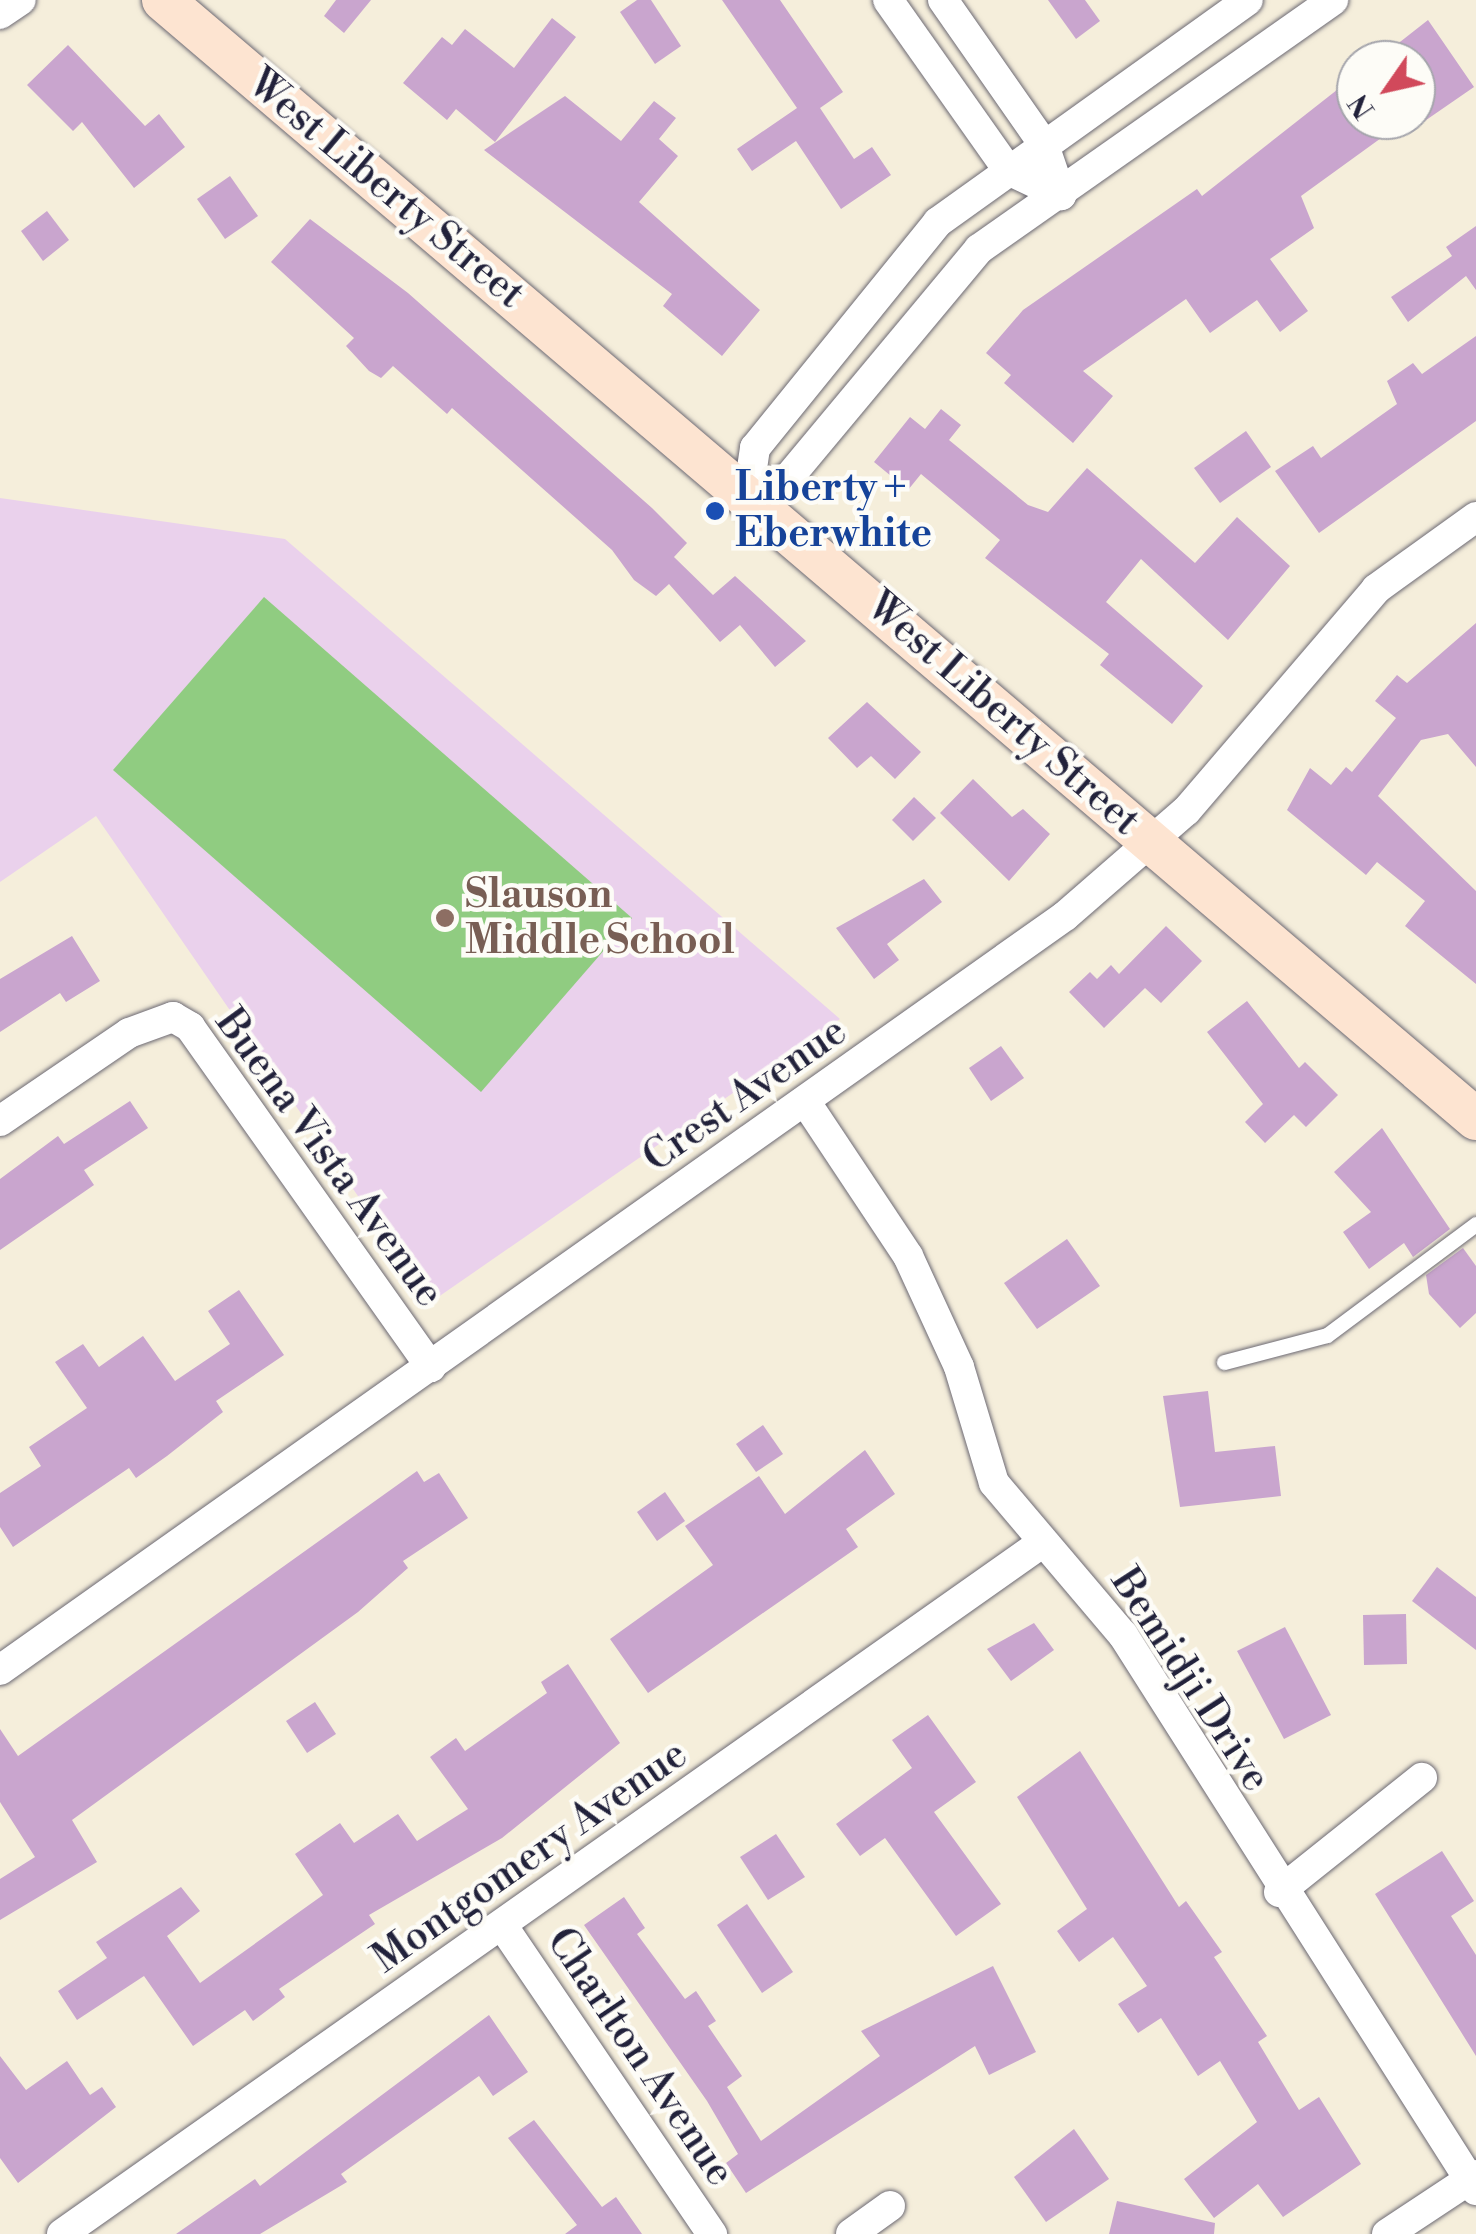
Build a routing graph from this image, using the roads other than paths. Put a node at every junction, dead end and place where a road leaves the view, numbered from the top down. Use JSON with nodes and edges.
{"nodes":[{"id":1,"x":20,"y":0,"type":"edge"},
{"id":2,"x":163,"y":0,"type":"edge"},
{"id":3,"x":888,"y":0,"type":"edge"},
{"id":4,"x":943,"y":0,"type":"edge"},
{"id":5,"x":1248,"y":0,"type":"edge"},
{"id":6,"x":1333,"y":0,"type":"edge"},
{"id":7,"x":0,"y":14,"type":"edge"},
{"id":8,"x":1044,"y":145,"type":"junction"},
{"id":9,"x":1008,"y":170,"type":"junction"},
{"id":10,"x":1061,"y":194,"type":"junction"},
{"id":11,"x":748,"y":495,"type":"junction"},
{"id":12,"x":1476,"y":517,"type":"edge"},
{"id":13,"x":1151,"y":842,"type":"junction"},
{"id":14,"x":805,"y":1101,"type":"junction"},
{"id":15,"x":1476,"y":1119,"type":"edge"},
{"id":16,"x":0,"y":1120,"type":"edge"},
{"id":17,"x":1476,"y":1224,"type":"edge"},
{"id":18,"x":1224,"y":1362,"type":"dead end"},
{"id":19,"x":431,"y":1368,"type":"junction"},
{"id":20,"x":1042,"y":1543,"type":"junction"},
{"id":21,"x":0,"y":1670,"type":"edge"},
{"id":22,"x":1422,"y":1778,"type":"dead end"},
{"id":23,"x":1279,"y":1892,"type":"junction"},
{"id":24,"x":502,"y":1925,"type":"junction"},
{"id":25,"x":1474,"y":2182,"type":"edge"},
{"id":26,"x":890,"y":2206,"type":"dead end"},
{"id":27,"x":77,"y":2230,"type":"edge"},
{"id":28,"x":712,"y":2234,"type":"edge"},
{"id":29,"x":851,"y":2234,"type":"edge"},
{"id":30,"x":1388,"y":2234,"type":"edge"}],
"edges":[{"from":1,"to":7,"type":"street"},
{"from":2,"to":11,"type":"main road","name":"West Liberty Street"},
{"from":3,"to":9,"type":"street"},
{"from":4,"to":8,"type":"street"},
{"from":5,"to":8,"type":"street"},
{"from":6,"to":10,"type":"street"},
{"from":8,"to":9,"type":"street"},
{"from":8,"to":10,"type":"street"},
{"from":9,"to":10,"type":"street"},
{"from":9,"to":11,"type":"street"},
{"from":10,"to":11,"type":"street"},
{"from":11,"to":13,"type":"main road","name":"West Liberty Street"},
{"from":12,"to":13,"type":"street","name":"Crest Avenue"},
{"from":13,"to":14,"type":"street","name":"Crest Avenue"},
{"from":13,"to":15,"type":"main road","name":"West Liberty Street"},
{"from":14,"to":19,"type":"street","name":"Crest Avenue"},
{"from":14,"to":20,"type":"street","name":"Bemidji Drive"},
{"from":16,"to":19,"type":"street","name":"Buena Vista Avenue"},
{"from":17,"to":18,"type":"lane"},
{"from":19,"to":21,"type":"street","name":"Crest Avenue"},
{"from":20,"to":23,"type":"street","name":"Bemidji Drive"},
{"from":20,"to":24,"type":"street","name":"Montgomery Avenue"},
{"from":22,"to":23,"type":"street"},
{"from":23,"to":25,"type":"street","name":"Bemidji Drive"},
{"from":24,"to":27,"type":"street","name":"Montgomery Avenue"},
{"from":24,"to":28,"type":"street","name":"Charlton Avenue"},
{"from":25,"to":30,"type":"street"},
{"from":26,"to":29,"type":"street"}]}
